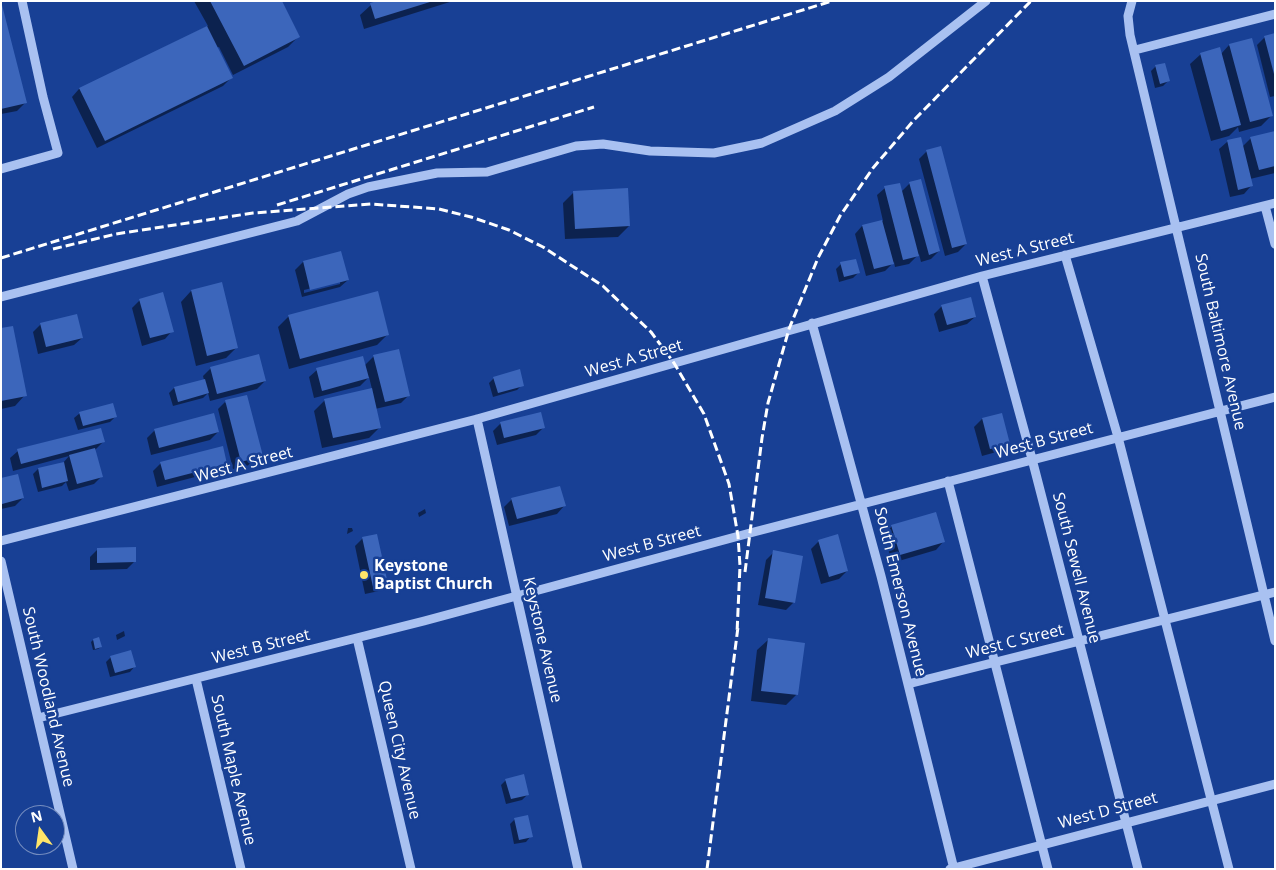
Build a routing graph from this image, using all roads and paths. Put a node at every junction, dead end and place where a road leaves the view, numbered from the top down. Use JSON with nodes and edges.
{"nodes":[{"id":1,"x":22,"y":1,"type":"edge"},
{"id":2,"x":986,"y":1,"type":"edge"},
{"id":3,"x":1132,"y":1,"type":"edge"},
{"id":4,"x":1275,"y":14,"type":"edge"},
{"id":5,"x":1135,"y":50,"type":"junction"},
{"id":6,"x":1,"y":169,"type":"edge"},
{"id":7,"x":1275,"y":203,"type":"edge"},
{"id":8,"x":1265,"y":206,"type":"junction"},
{"id":9,"x":1177,"y":226,"type":"junction"},
{"id":10,"x":1275,"y":244,"type":"edge"},
{"id":11,"x":1065,"y":255,"type":"junction"},
{"id":12,"x":982,"y":276,"type":"junction"},
{"id":13,"x":1,"y":296,"type":"edge"},
{"id":14,"x":812,"y":323,"type":"junction"},
{"id":15,"x":1275,"y":397,"type":"edge"},
{"id":16,"x":1221,"y":411,"type":"junction"},
{"id":17,"x":477,"y":419,"type":"junction"},
{"id":18,"x":1118,"y":437,"type":"junction"},
{"id":19,"x":1032,"y":459,"type":"junction"},
{"id":20,"x":948,"y":481,"type":"junction"},
{"id":21,"x":862,"y":504,"type":"junction"},
{"id":22,"x":1,"y":541,"type":"edge"},
{"id":23,"x":1,"y":561,"type":"edge"},
{"id":24,"x":1275,"y":592,"type":"edge"},
{"id":25,"x":1264,"y":595,"type":"junction"},
{"id":26,"x":517,"y":596,"type":"junction"},
{"id":27,"x":1165,"y":620,"type":"junction"},
{"id":28,"x":358,"y":638,"type":"junction"},
{"id":29,"x":1080,"y":641,"type":"junction"},
{"id":30,"x":1275,"y":641,"type":"edge"},
{"id":31,"x":994,"y":662,"type":"junction"},
{"id":32,"x":196,"y":679,"type":"junction"},
{"id":33,"x":908,"y":684,"type":"junction"},
{"id":34,"x":38,"y":718,"type":"junction"},
{"id":35,"x":1275,"y":784,"type":"edge"},
{"id":36,"x":1211,"y":800,"type":"junction"},
{"id":37,"x":1126,"y":822,"type":"junction"},
{"id":38,"x":1041,"y":844,"type":"junction"},
{"id":39,"x":953,"y":868,"type":"edge"},
{"id":40,"x":73,"y":869,"type":"edge"},
{"id":41,"x":241,"y":869,"type":"edge"},
{"id":42,"x":410,"y":869,"type":"edge"},
{"id":43,"x":578,"y":869,"type":"edge"},
{"id":44,"x":1048,"y":869,"type":"edge"},
{"id":45,"x":1138,"y":869,"type":"edge"},
{"id":46,"x":1229,"y":869,"type":"edge"}],
"edges":[{"from":1,"to":6,"type":"street"},
{"from":2,"to":13,"type":"street"},
{"from":3,"to":5,"type":"street","name":"South Baltimore Avenue"},
{"from":4,"to":5,"type":"street"},
{"from":5,"to":9,"type":"street","name":"South Baltimore Avenue"},
{"from":7,"to":8,"type":"street","name":"West A Street"},
{"from":8,"to":9,"type":"street","name":"West A Street"},
{"from":8,"to":10,"type":"street"},
{"from":9,"to":11,"type":"street","name":"West A Street"},
{"from":9,"to":16,"type":"street","name":"South Baltimore Avenue"},
{"from":11,"to":12,"type":"street","name":"West A Street"},
{"from":11,"to":18,"type":"street"},
{"from":12,"to":14,"type":"street","name":"West A Street"},
{"from":12,"to":19,"type":"street","name":"South Sewell Avenue"},
{"from":14,"to":17,"type":"street","name":"West A Street"},
{"from":14,"to":21,"type":"street","name":"South Emerson Avenue"},
{"from":15,"to":16,"type":"street","name":"West B Street"},
{"from":16,"to":18,"type":"street","name":"West B Street"},
{"from":16,"to":25,"type":"street","name":"South Baltimore Avenue"},
{"from":17,"to":22,"type":"street","name":"West A Street"},
{"from":17,"to":26,"type":"street","name":"Keystone Avenue"},
{"from":18,"to":19,"type":"street","name":"West B Street"},
{"from":18,"to":27,"type":"street"},
{"from":19,"to":20,"type":"street","name":"West B Street"},
{"from":19,"to":29,"type":"street","name":"South Sewell Avenue"},
{"from":20,"to":21,"type":"street","name":"West B Street"},
{"from":20,"to":31,"type":"street"},
{"from":21,"to":26,"type":"street","name":"West B Street"},
{"from":21,"to":33,"type":"street","name":"South Emerson Avenue"},
{"from":23,"to":34,"type":"street","name":"South Woodland Avenue"},
{"from":24,"to":25,"type":"street","name":"West C Street"},
{"from":25,"to":27,"type":"street","name":"West C Street"},
{"from":25,"to":30,"type":"street","name":"South Baltimore Avenue"},
{"from":26,"to":28,"type":"street","name":"West B Street"},
{"from":26,"to":43,"type":"street","name":"Keystone Avenue"},
{"from":27,"to":29,"type":"street","name":"West C Street"},
{"from":27,"to":36,"type":"street"},
{"from":28,"to":32,"type":"street","name":"West B Street"},
{"from":28,"to":42,"type":"street","name":"Queen City Avenue"},
{"from":29,"to":31,"type":"street","name":"West C Street"},
{"from":29,"to":37,"type":"street","name":"South Sewell Avenue"},
{"from":31,"to":33,"type":"street","name":"West C Street"},
{"from":31,"to":38,"type":"street"},
{"from":32,"to":34,"type":"street","name":"West B Street"},
{"from":32,"to":41,"type":"street","name":"South Maple Avenue"},
{"from":33,"to":39,"type":"street","name":"South Emerson Avenue"},
{"from":34,"to":40,"type":"street","name":"South Woodland Avenue"},
{"from":35,"to":36,"type":"street","name":"West D Street"},
{"from":36,"to":37,"type":"street","name":"West D Street"},
{"from":36,"to":46,"type":"street"},
{"from":37,"to":38,"type":"street","name":"West D Street"},
{"from":37,"to":45,"type":"street","name":"South Sewell Avenue"},
{"from":38,"to":39,"type":"street","name":"West D Street"},
{"from":38,"to":44,"type":"street"}]}
